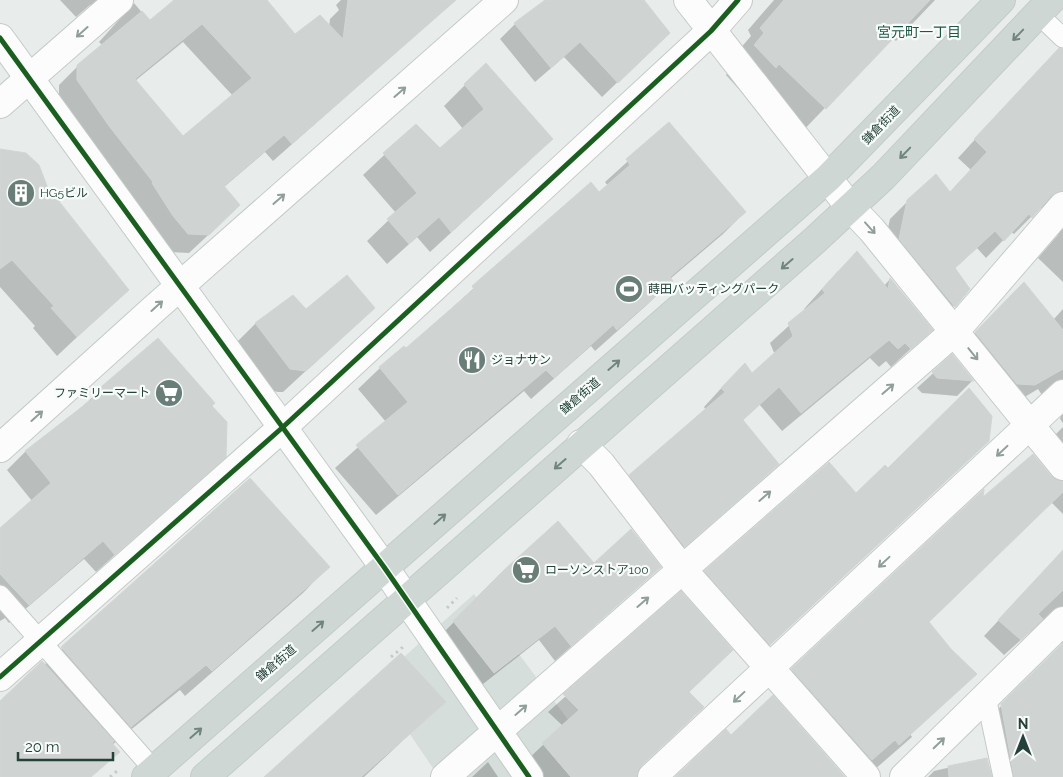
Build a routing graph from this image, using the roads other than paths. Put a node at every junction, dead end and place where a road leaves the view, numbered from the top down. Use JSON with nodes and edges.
{"nodes":[{"id":1,"x":119,"y":0,"type":"edge"},
{"id":2,"x":504,"y":0,"type":"edge"},
{"id":3,"x":688,"y":0,"type":"edge"},
{"id":4,"x":738,"y":0,"type":"edge"},
{"id":5,"x":1001,"y":0,"type":"edge"},
{"id":6,"x":1044,"y":7,"type":"edge"},
{"id":7,"x":711,"y":31,"type":"junction"},
{"id":8,"x":0,"y":38,"type":"edge"},
{"id":9,"x":1063,"y":38,"type":"edge"},
{"id":10,"x":30,"y":79,"type":"junction"},
{"id":11,"x":0,"y":104,"type":"edge"},
{"id":12,"x":828,"y":178,"type":"junction"},
{"id":13,"x":1063,"y":206,"type":"edge"},
{"id":14,"x":850,"y":207,"type":"junction"},
{"id":15,"x":180,"y":286,"type":"junction"},
{"id":16,"x":955,"y":331,"type":"junction"},
{"id":17,"x":1063,"y":394,"type":"edge"},
{"id":18,"x":1030,"y":425,"type":"junction"},
{"id":19,"x":283,"y":428,"type":"junction"},
{"id":20,"x":581,"y":444,"type":"junction"},
{"id":21,"x":0,"y":448,"type":"edge"},
{"id":22,"x":1063,"y":466,"type":"edge"},
{"id":23,"x":384,"y":566,"type":"junction"},
{"id":24,"x":682,"y":569,"type":"junction"},
{"id":25,"x":0,"y":595,"type":"edge"},
{"id":26,"x":406,"y":599,"type":"junction"},
{"id":27,"x":1063,"y":621,"type":"edge"},
{"id":28,"x":41,"y":642,"type":"junction"},
{"id":29,"x":770,"y":669,"type":"junction"},
{"id":30,"x":0,"y":677,"type":"edge"},
{"id":31,"x":986,"y":697,"type":"junction"},
{"id":32,"x":497,"y":730,"type":"junction"},
{"id":33,"x":150,"y":773,"type":"edge"},
{"id":34,"x":205,"y":777,"type":"edge"},
{"id":35,"x":445,"y":777,"type":"edge"},
{"id":36,"x":529,"y":777,"type":"edge"},
{"id":37,"x":652,"y":777,"type":"edge"},
{"id":38,"x":866,"y":777,"type":"edge"},
{"id":39,"x":904,"y":777,"type":"edge"},
{"id":40,"x":1003,"y":777,"type":"edge"}],
"edges":[{"from":1,"to":10,"type":"street","one_way":true},
{"from":15,"to":2,"type":"street","one_way":true},
{"from":3,"to":7,"type":"street"},
{"from":4,"to":7,"type":"street"},
{"from":5,"to":12,"type":"main road","name":"鎌倉街道"},
{"from":6,"to":9,"type":"lane"},
{"from":6,"to":14,"type":"main road","one_way":true},
{"from":7,"to":12,"type":"street"},
{"from":7,"to":19,"type":"street"},
{"from":8,"to":10,"type":"street"},
{"from":10,"to":11,"type":"street"},
{"from":10,"to":15,"type":"street"},
{"from":12,"to":14,"type":"street"},
{"from":23,"to":12,"type":"main road","name":"鎌倉街道","one_way":true},
{"from":13,"to":16,"type":"street"},
{"from":14,"to":16,"type":"street","one_way":true},
{"from":14,"to":20,"type":"main road","one_way":true},
{"from":15,"to":19,"type":"street"},
{"from":21,"to":15,"type":"street","one_way":true},
{"from":16,"to":18,"type":"street","one_way":true},
{"from":24,"to":16,"type":"street","one_way":true},
{"from":17,"to":18,"type":"street"},
{"from":18,"to":22,"type":"street"},
{"from":18,"to":29,"type":"street","one_way":true},
{"from":19,"to":23,"type":"street"},
{"from":19,"to":28,"type":"street"},
{"from":20,"to":24,"type":"street"},
{"from":20,"to":26,"type":"main road","one_way":true},
{"from":23,"to":26,"type":"street"},
{"from":33,"to":23,"type":"main road","name":"鎌倉街道","one_way":true},
{"from":24,"to":29,"type":"street"},
{"from":32,"to":24,"type":"street","one_way":true},
{"from":25,"to":28,"type":"lane"},
{"from":26,"to":32,"type":"street"},
{"from":26,"to":34,"type":"main road"},
{"from":27,"to":31,"type":"street"},
{"from":28,"to":30,"type":"street"},
{"from":28,"to":33,"type":"lane"},
{"from":29,"to":37,"type":"street","one_way":true},
{"from":29,"to":38,"type":"street"},
{"from":39,"to":31,"type":"street","one_way":true},
{"from":31,"to":40,"type":"lane"},
{"from":32,"to":35,"type":"street"},
{"from":32,"to":36,"type":"street"}]}
